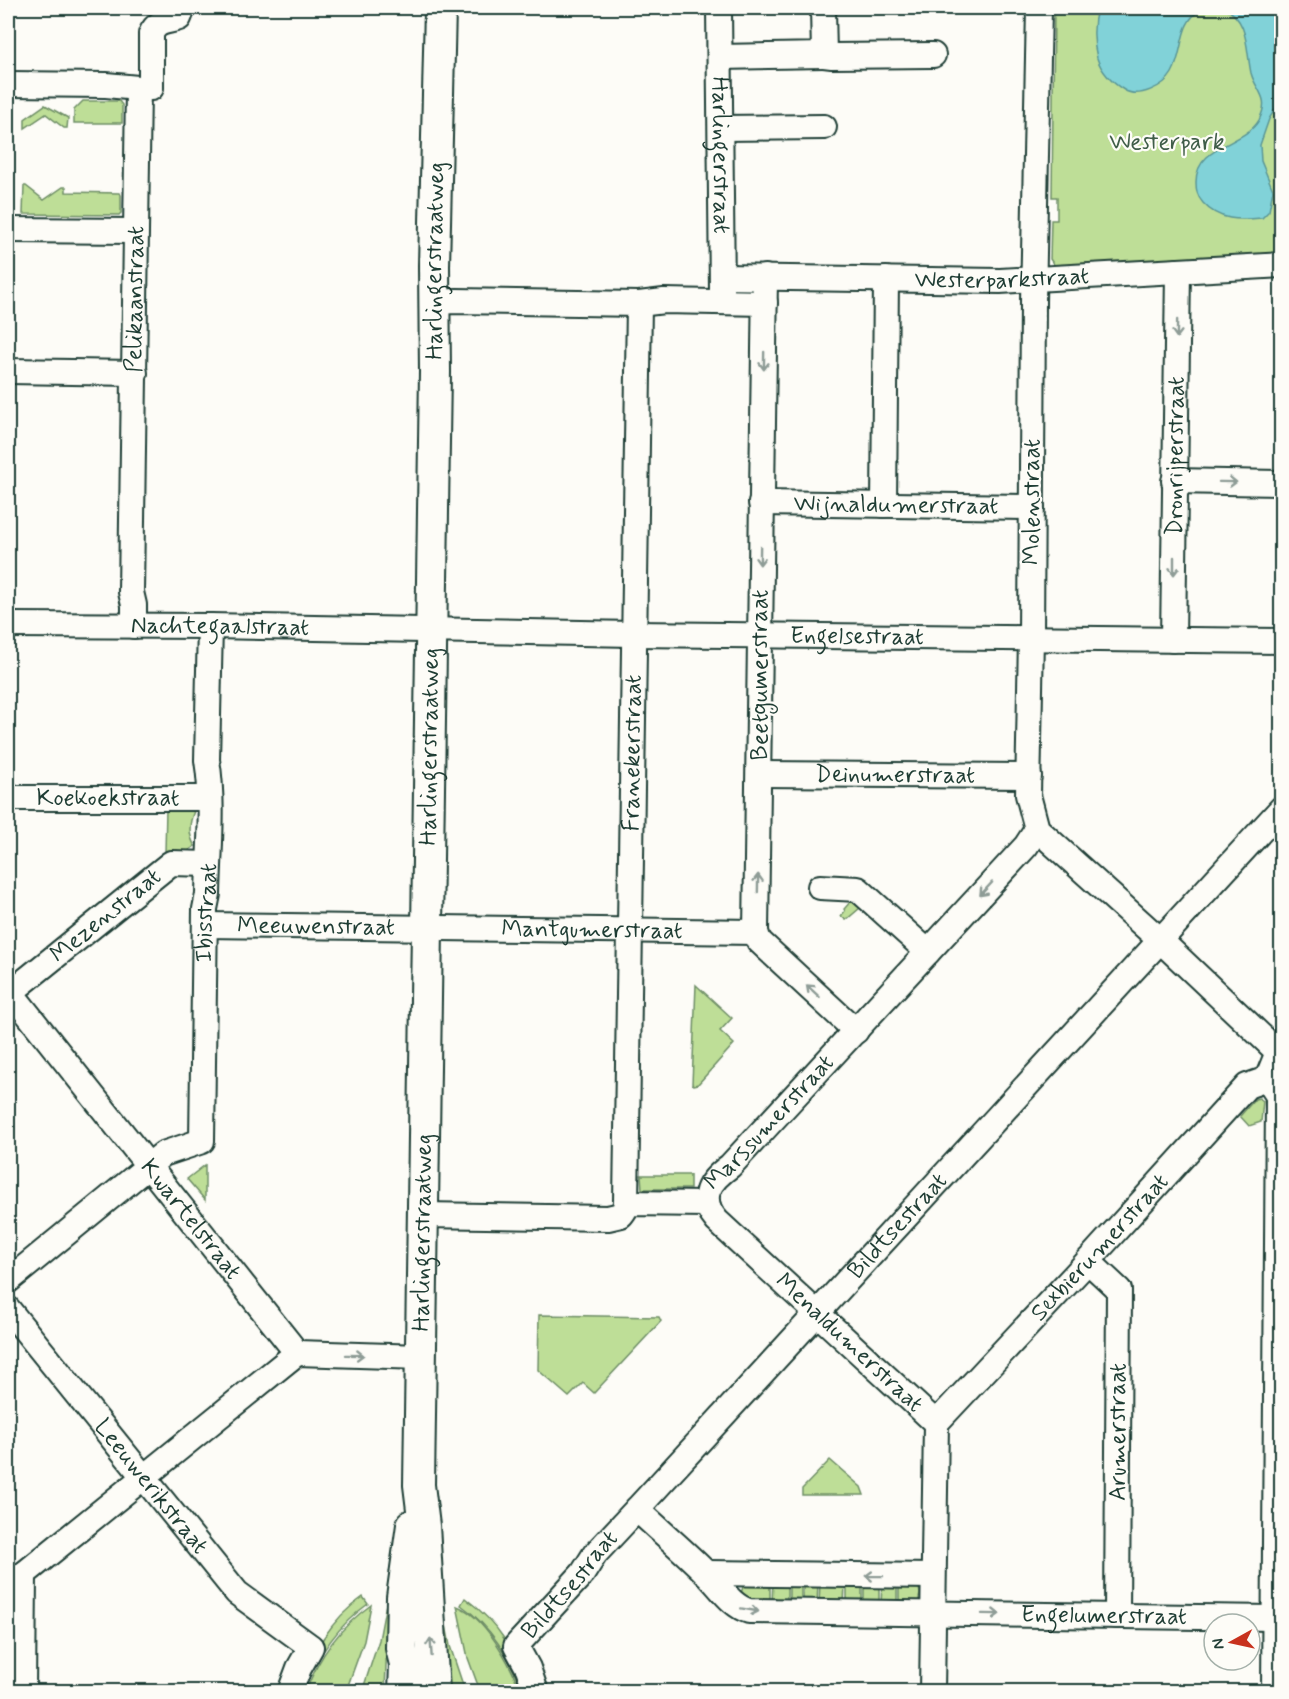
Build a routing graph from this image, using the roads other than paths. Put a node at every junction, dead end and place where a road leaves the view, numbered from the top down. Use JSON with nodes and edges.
{"nodes":[{"id":1,"x":183,"y":8,"type":"edge"},
{"id":2,"x":440,"y":8,"type":"edge"},
{"id":3,"x":719,"y":8,"type":"edge"},
{"id":4,"x":823,"y":8,"type":"edge"},
{"id":5,"x":1039,"y":8,"type":"edge"},
{"id":6,"x":824,"y":55,"type":"junction"},
{"id":7,"x":933,"y":55,"type":"dead end"},
{"id":8,"x":720,"y":57,"type":"junction"},
{"id":9,"x":8,"y":84,"type":"edge"},
{"id":10,"x":138,"y":88,"type":"junction"},
{"id":11,"x":824,"y":127,"type":"dead end"},
{"id":12,"x":721,"y":128,"type":"junction"},
{"id":13,"x":8,"y":230,"type":"edge"},
{"id":14,"x":135,"y":231,"type":"junction"},
{"id":15,"x":1281,"y":265,"type":"edge"},
{"id":16,"x":1178,"y":271,"type":"junction"},
{"id":17,"x":722,"y":277,"type":"junction"},
{"id":18,"x":765,"y":278,"type":"junction"},
{"id":19,"x":1034,"y":278,"type":"junction"},
{"id":20,"x":886,"y":279,"type":"junction"},
{"id":21,"x":434,"y":302,"type":"junction"},
{"id":22,"x":722,"y":302,"type":"junction"},
{"id":23,"x":765,"y":303,"type":"junction"},
{"id":24,"x":639,"y":304,"type":"junction"},
{"id":25,"x":8,"y":371,"type":"edge"},
{"id":26,"x":135,"y":373,"type":"junction"},
{"id":27,"x":1174,"y":481,"type":"junction"},
{"id":28,"x":1281,"y":483,"type":"edge"},
{"id":29,"x":761,"y":503,"type":"junction"},
{"id":30,"x":884,"y":505,"type":"junction"},
{"id":31,"x":1032,"y":507,"type":"junction"},
{"id":32,"x":8,"y":625,"type":"edge"},
{"id":33,"x":134,"y":626,"type":"junction"},
{"id":34,"x":210,"y":626,"type":"junction"},
{"id":35,"x":432,"y":630,"type":"junction"},
{"id":36,"x":634,"y":634,"type":"junction"},
{"id":37,"x":759,"y":634,"type":"junction"},
{"id":38,"x":1032,"y":638,"type":"junction"},
{"id":39,"x":1173,"y":640,"type":"junction"},
{"id":40,"x":1281,"y":641,"type":"edge"},
{"id":41,"x":760,"y":774,"type":"junction"},
{"id":42,"x":1029,"y":776,"type":"junction"},
{"id":43,"x":8,"y":798,"type":"edge"},
{"id":44,"x":210,"y":798,"type":"junction"},
{"id":45,"x":1281,"y":808,"type":"edge"},
{"id":46,"x":1037,"y":829,"type":"junction"},
{"id":47,"x":209,"y":864,"type":"junction"},
{"id":48,"x":820,"y":887,"type":"dead end"},
{"id":49,"x":205,"y":925,"type":"junction"},
{"id":50,"x":427,"y":929,"type":"junction"},
{"id":51,"x":630,"y":931,"type":"junction"},
{"id":52,"x":756,"y":932,"type":"junction"},
{"id":53,"x":1160,"y":940,"type":"junction"},
{"id":54,"x":928,"y":952,"type":"junction"},
{"id":55,"x":9,"y":991,"type":"edge"},
{"id":56,"x":856,"y":1031,"type":"junction"},
{"id":57,"x":1280,"y":1052,"type":"edge"},
{"id":58,"x":1267,"y":1079,"type":"junction"},
{"id":59,"x":148,"y":1166,"type":"junction"},
{"id":60,"x":626,"y":1203,"type":"junction"},
{"id":61,"x":707,"y":1204,"type":"junction"},
{"id":62,"x":423,"y":1215,"type":"junction"},
{"id":63,"x":1088,"y":1261,"type":"junction"},
{"id":64,"x":8,"y":1281,"type":"edge"},
{"id":65,"x":8,"y":1309,"type":"edge"},
{"id":66,"x":817,"y":1313,"type":"junction"},
{"id":67,"x":297,"y":1353,"type":"junction"},
{"id":68,"x":421,"y":1357,"type":"junction"},
{"id":69,"x":1279,"y":1419,"type":"edge"},
{"id":70,"x":936,"y":1423,"type":"junction"},
{"id":71,"x":144,"y":1479,"type":"junction"},
{"id":72,"x":419,"y":1485,"type":"junction"},
{"id":73,"x":637,"y":1509,"type":"junction"},
{"id":74,"x":16,"y":1569,"type":"edge"},
{"id":75,"x":706,"y":1573,"type":"junction"},
{"id":76,"x":933,"y":1576,"type":"junction"},
{"id":77,"x":932,"y":1613,"type":"junction"},
{"id":78,"x":1117,"y":1616,"type":"junction"},
{"id":79,"x":1274,"y":1618,"type":"junction"},
{"id":80,"x":401,"y":1648,"type":"junction"},
{"id":81,"x":434,"y":1690,"type":"edge"},
{"id":82,"x":23,"y":1692,"type":"edge"},
{"id":83,"x":290,"y":1692,"type":"edge"},
{"id":84,"x":394,"y":1692,"type":"edge"},
{"id":85,"x":404,"y":1692,"type":"edge"},
{"id":86,"x":536,"y":1692,"type":"edge"},
{"id":87,"x":932,"y":1692,"type":"edge"},
{"id":88,"x":1274,"y":1692,"type":"edge"}],
"edges":[{"from":1,"to":10,"type":"street"},
{"from":2,"to":21,"type":"main road","name":"Harlingerstraatweg"},
{"from":3,"to":8,"type":"street","name":"Harlingerstraat"},
{"from":4,"to":6,"type":"street"},
{"from":5,"to":19,"type":"street","name":"Molenstraat"},
{"from":6,"to":7,"type":"street"},
{"from":6,"to":8,"type":"street"},
{"from":8,"to":12,"type":"street","name":"Harlingerstraat"},
{"from":9,"to":10,"type":"street"},
{"from":10,"to":14,"type":"street","name":"Pelikaanstraat"},
{"from":11,"to":12,"type":"street"},
{"from":12,"to":17,"type":"street","name":"Harlingerstraat"},
{"from":13,"to":14,"type":"street"},
{"from":14,"to":26,"type":"street","name":"Pelikaanstraat"},
{"from":15,"to":16,"type":"street","name":"Westerparkstraat"},
{"from":16,"to":19,"type":"street","name":"Westerparkstraat"},
{"from":16,"to":27,"type":"street","name":"Dronrijperstraat","one_way":true},
{"from":17,"to":18,"type":"street","name":"Westerparkstraat"},
{"from":17,"to":22,"type":"street","name":"Harlingerstraat"},
{"from":18,"to":20,"type":"street","name":"Westerparkstraat"},
{"from":18,"to":23,"type":"street","name":"Beetgumerstraat"},
{"from":19,"to":20,"type":"street","name":"Westerparkstraat"},
{"from":19,"to":31,"type":"street","name":"Molenstraat"},
{"from":20,"to":30,"type":"street"},
{"from":21,"to":24,"type":"street"},
{"from":21,"to":35,"type":"main road","name":"Harlingerstraatweg"},
{"from":22,"to":23,"type":"street"},
{"from":22,"to":24,"type":"street"},
{"from":23,"to":29,"type":"street","name":"Beetgumerstraat","one_way":true},
{"from":24,"to":36,"type":"street","name":"Franekerstraat"},
{"from":25,"to":26,"type":"street"},
{"from":26,"to":33,"type":"street","name":"Pelikaanstraat"},
{"from":27,"to":28,"type":"street","one_way":true},
{"from":27,"to":39,"type":"street","name":"Dronrijperstraat","one_way":true},
{"from":29,"to":30,"type":"street","name":"Wijnaldumerstraat"},
{"from":29,"to":37,"type":"street","name":"Beetgumerstraat","one_way":true},
{"from":30,"to":31,"type":"street","name":"Wijnaldumerstraat"},
{"from":31,"to":38,"type":"street","name":"Molenstraat"},
{"from":32,"to":33,"type":"street","name":"Nachtegaalstraat"},
{"from":33,"to":34,"type":"street","name":"Nachtegaalstraat"},
{"from":34,"to":35,"type":"street","name":"Nachtegaalstraat"},
{"from":34,"to":44,"type":"street","name":"Ibisstraat"},
{"from":35,"to":36,"type":"street","name":"Engelsestraat"},
{"from":35,"to":50,"type":"main road","name":"Harlingerstraatweg"},
{"from":36,"to":37,"type":"street","name":"Engelsestraat"},
{"from":36,"to":51,"type":"street","name":"Franekerstraat"},
{"from":37,"to":38,"type":"street","name":"Engelsestraat"},
{"from":37,"to":41,"type":"street","name":"Beetgumerstraat"},
{"from":38,"to":39,"type":"street","name":"Engelsestraat"},
{"from":38,"to":42,"type":"street","name":"Molenstraat"},
{"from":39,"to":40,"type":"street","name":"Engelsestraat"},
{"from":41,"to":42,"type":"street","name":"Deinumerstraat"},
{"from":52,"to":41,"type":"street","name":"Beetgumerstraat","one_way":true},
{"from":42,"to":46,"type":"street","name":"Molenstraat"},
{"from":43,"to":44,"type":"street","name":"Koekoekstraat"},
{"from":44,"to":47,"type":"street","name":"Ibisstraat"},
{"from":45,"to":53,"type":"street","name":"Bildtsestraat"},
{"from":46,"to":53,"type":"street"},
{"from":46,"to":54,"type":"street","name":"Marssumerstraat","one_way":true},
{"from":47,"to":49,"type":"street","name":"Ibisstraat"},
{"from":47,"to":55,"type":"street","name":"Mezenstraat"},
{"from":48,"to":54,"type":"street"},
{"from":49,"to":50,"type":"street","name":"Meeuwenstraat"},
{"from":49,"to":59,"type":"street","name":"Ibisstraat"},
{"from":50,"to":51,"type":"street","name":"Mantgumerstraat"},
{"from":50,"to":62,"type":"main road","name":"Harlingerstraatweg"},
{"from":51,"to":52,"type":"street","name":"Mantgumerstraat"},
{"from":51,"to":60,"type":"street","name":"Franekerstraat"},
{"from":56,"to":52,"type":"street","one_way":true},
{"from":53,"to":57,"type":"street"},
{"from":53,"to":66,"type":"street","name":"Bildtsestraat"},
{"from":54,"to":56,"type":"street","name":"Marssumerstraat"},
{"from":55,"to":59,"type":"street","name":"Kwartelstraat"},
{"from":56,"to":61,"type":"street","name":"Marssumerstraat"},
{"from":57,"to":58,"type":"street"},
{"from":58,"to":63,"type":"street","name":"Sexbierumerstraat"},
{"from":58,"to":69,"type":"street"},
{"from":59,"to":64,"type":"street"},
{"from":59,"to":67,"type":"street","name":"Kwartelstraat"},
{"from":60,"to":61,"type":"street","name":"Marssumerstraat"},
{"from":60,"to":62,"type":"street"},
{"from":61,"to":66,"type":"street","name":"Menaldumerstraat"},
{"from":62,"to":68,"type":"main road","name":"Harlingerstraatweg"},
{"from":63,"to":70,"type":"street","name":"Sexbierumerstraat"},
{"from":63,"to":78,"type":"street","name":"Arumerstraat"},
{"from":65,"to":71,"type":"street","name":"Leeuwerikstraat"},
{"from":66,"to":70,"type":"street","name":"Menaldumerstraat"},
{"from":66,"to":73,"type":"street","name":"Bildtsestraat"},
{"from":67,"to":68,"type":"street","one_way":true},
{"from":67,"to":71,"type":"street"},
{"from":68,"to":72,"type":"main road","name":"Harlingerstraatweg"},
{"from":69,"to":79,"type":"street"},
{"from":70,"to":76,"type":"street","name":"Menaldumerstraat"},
{"from":71,"to":74,"type":"street"},
{"from":71,"to":83,"type":"street","name":"Leeuwerikstraat"},
{"from":72,"to":80,"type":"main road","name":"Harlingerstraatweg"},
{"from":81,"to":72,"type":"main road","name":"Harlingerstraatweg","one_way":true},
{"from":73,"to":75,"type":"street","name":"Engelumerstraat"},
{"from":73,"to":86,"type":"street","name":"Bildtsestraat"},
{"from":74,"to":82,"type":"street"},
{"from":76,"to":75,"type":"street","one_way":true},
{"from":75,"to":77,"type":"street","name":"Engelumerstraat","one_way":true},
{"from":76,"to":77,"type":"street"},
{"from":77,"to":78,"type":"street","name":"Engelumerstraat","one_way":true},
{"from":77,"to":87,"type":"street"},
{"from":78,"to":79,"type":"street","name":"Engelumerstraat"},
{"from":79,"to":88,"type":"street"},
{"from":80,"to":84,"type":"main road","name":"Harlingerstraatweg"},
{"from":80,"to":85,"type":"main road","name":"Harlingerstraatweg"}]}
